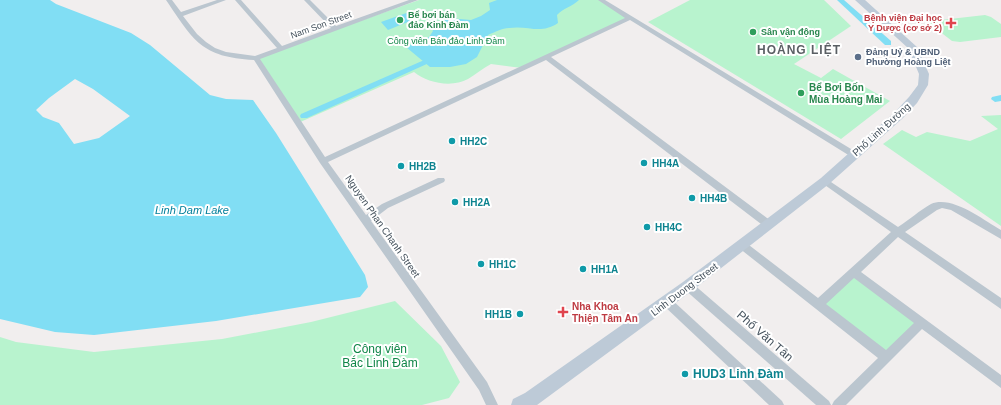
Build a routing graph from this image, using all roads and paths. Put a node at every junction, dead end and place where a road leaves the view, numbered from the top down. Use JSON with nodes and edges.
{"nodes":[{"id":1,"x":169,"y":0,"type":"edge"},
{"id":2,"x":223,"y":0,"type":"edge"},
{"id":3,"x":238,"y":0,"type":"edge"},
{"id":4,"x":308,"y":0,"type":"edge"},
{"id":5,"x":415,"y":0,"type":"edge"},
{"id":6,"x":601,"y":0,"type":"edge"},
{"id":7,"x":860,"y":0,"type":"edge"},
{"id":8,"x":179,"y":15,"type":"junction"},
{"id":9,"x":630,"y":18,"type":"junction"},
{"id":10,"x":335,"y":30,"type":"junction"},
{"id":11,"x":281,"y":49,"type":"junction"},
{"id":12,"x":546,"y":57,"type":"junction"},
{"id":13,"x":256,"y":58,"type":"junction"},
{"id":14,"x":853,"y":154,"type":"junction"},
{"id":15,"x":323,"y":161,"type":"junction"},
{"id":16,"x":441,"y":180,"type":"dead end"},
{"id":17,"x":825,"y":181,"type":"junction"},
{"id":18,"x":365,"y":220,"type":"junction"},
{"id":19,"x":768,"y":224,"type":"junction"},
{"id":20,"x":898,"y":232,"type":"junction"},
{"id":21,"x":1001,"y":235,"type":"edge"},
{"id":22,"x":742,"y":244,"type":"junction"},
{"id":23,"x":853,"y":272,"type":"junction"},
{"id":24,"x":688,"y":286,"type":"junction"},
{"id":25,"x":667,"y":302,"type":"junction"},
{"id":26,"x":819,"y":304,"type":"junction"},
{"id":27,"x":1001,"y":304,"type":"edge"},
{"id":28,"x":921,"y":323,"type":"junction"},
{"id":29,"x":886,"y":357,"type":"junction"},
{"id":30,"x":1001,"y":382,"type":"edge"},
{"id":31,"x":773,"y":404,"type":"edge"},
{"id":32,"x":492,"y":405,"type":"edge"},
{"id":33,"x":519,"y":405,"type":"edge"},
{"id":34,"x":825,"y":405,"type":"edge"},
{"id":35,"x":838,"y":405,"type":"edge"}],
"edges":[{"from":1,"to":8,"type":"street"},
{"from":2,"to":8,"type":"street"},
{"from":3,"to":11,"type":"street"},
{"from":4,"to":10,"type":"street"},
{"from":5,"to":10,"type":"street","name":"Nam Son Street"},
{"from":6,"to":9,"type":"street"},
{"from":7,"to":14,"type":"street","name":"Phố Linh Đường"},
{"from":8,"to":13,"type":"street"},
{"from":9,"to":12,"type":"street"},
{"from":9,"to":14,"type":"street"},
{"from":10,"to":11,"type":"street","name":"Nam Son Street"},
{"from":11,"to":13,"type":"street","name":"Nam Son Street"},
{"from":12,"to":15,"type":"street"},
{"from":12,"to":19,"type":"street"},
{"from":13,"to":15,"type":"street","name":"Nguyen Phan Chanh Street"},
{"from":14,"to":17,"type":"street","name":"Phố Linh Đường"},
{"from":15,"to":18,"type":"street","name":"Nguyen Phan Chanh Street"},
{"from":16,"to":18,"type":"street"},
{"from":17,"to":19,"type":"street","name":"Linh Duong Street"},
{"from":17,"to":20,"type":"street"},
{"from":18,"to":32,"type":"street","name":"Nguyen Phan Chanh Street"},
{"from":19,"to":22,"type":"street","name":"Linh Duong Street"},
{"from":20,"to":21,"type":"street"},
{"from":20,"to":23,"type":"street"},
{"from":20,"to":27,"type":"street"},
{"from":22,"to":24,"type":"street","name":"Linh Duong Street"},
{"from":22,"to":26,"type":"street"},
{"from":23,"to":26,"type":"street"},
{"from":23,"to":28,"type":"street"},
{"from":24,"to":25,"type":"street","name":"Linh Duong Street"},
{"from":24,"to":34,"type":"street","name":"Phố Văn Tân"},
{"from":25,"to":31,"type":"street"},
{"from":25,"to":33,"type":"street","name":"Linh Duong Street"},
{"from":26,"to":29,"type":"street"},
{"from":28,"to":29,"type":"street"},
{"from":28,"to":30,"type":"street"},
{"from":29,"to":35,"type":"street"}]}
